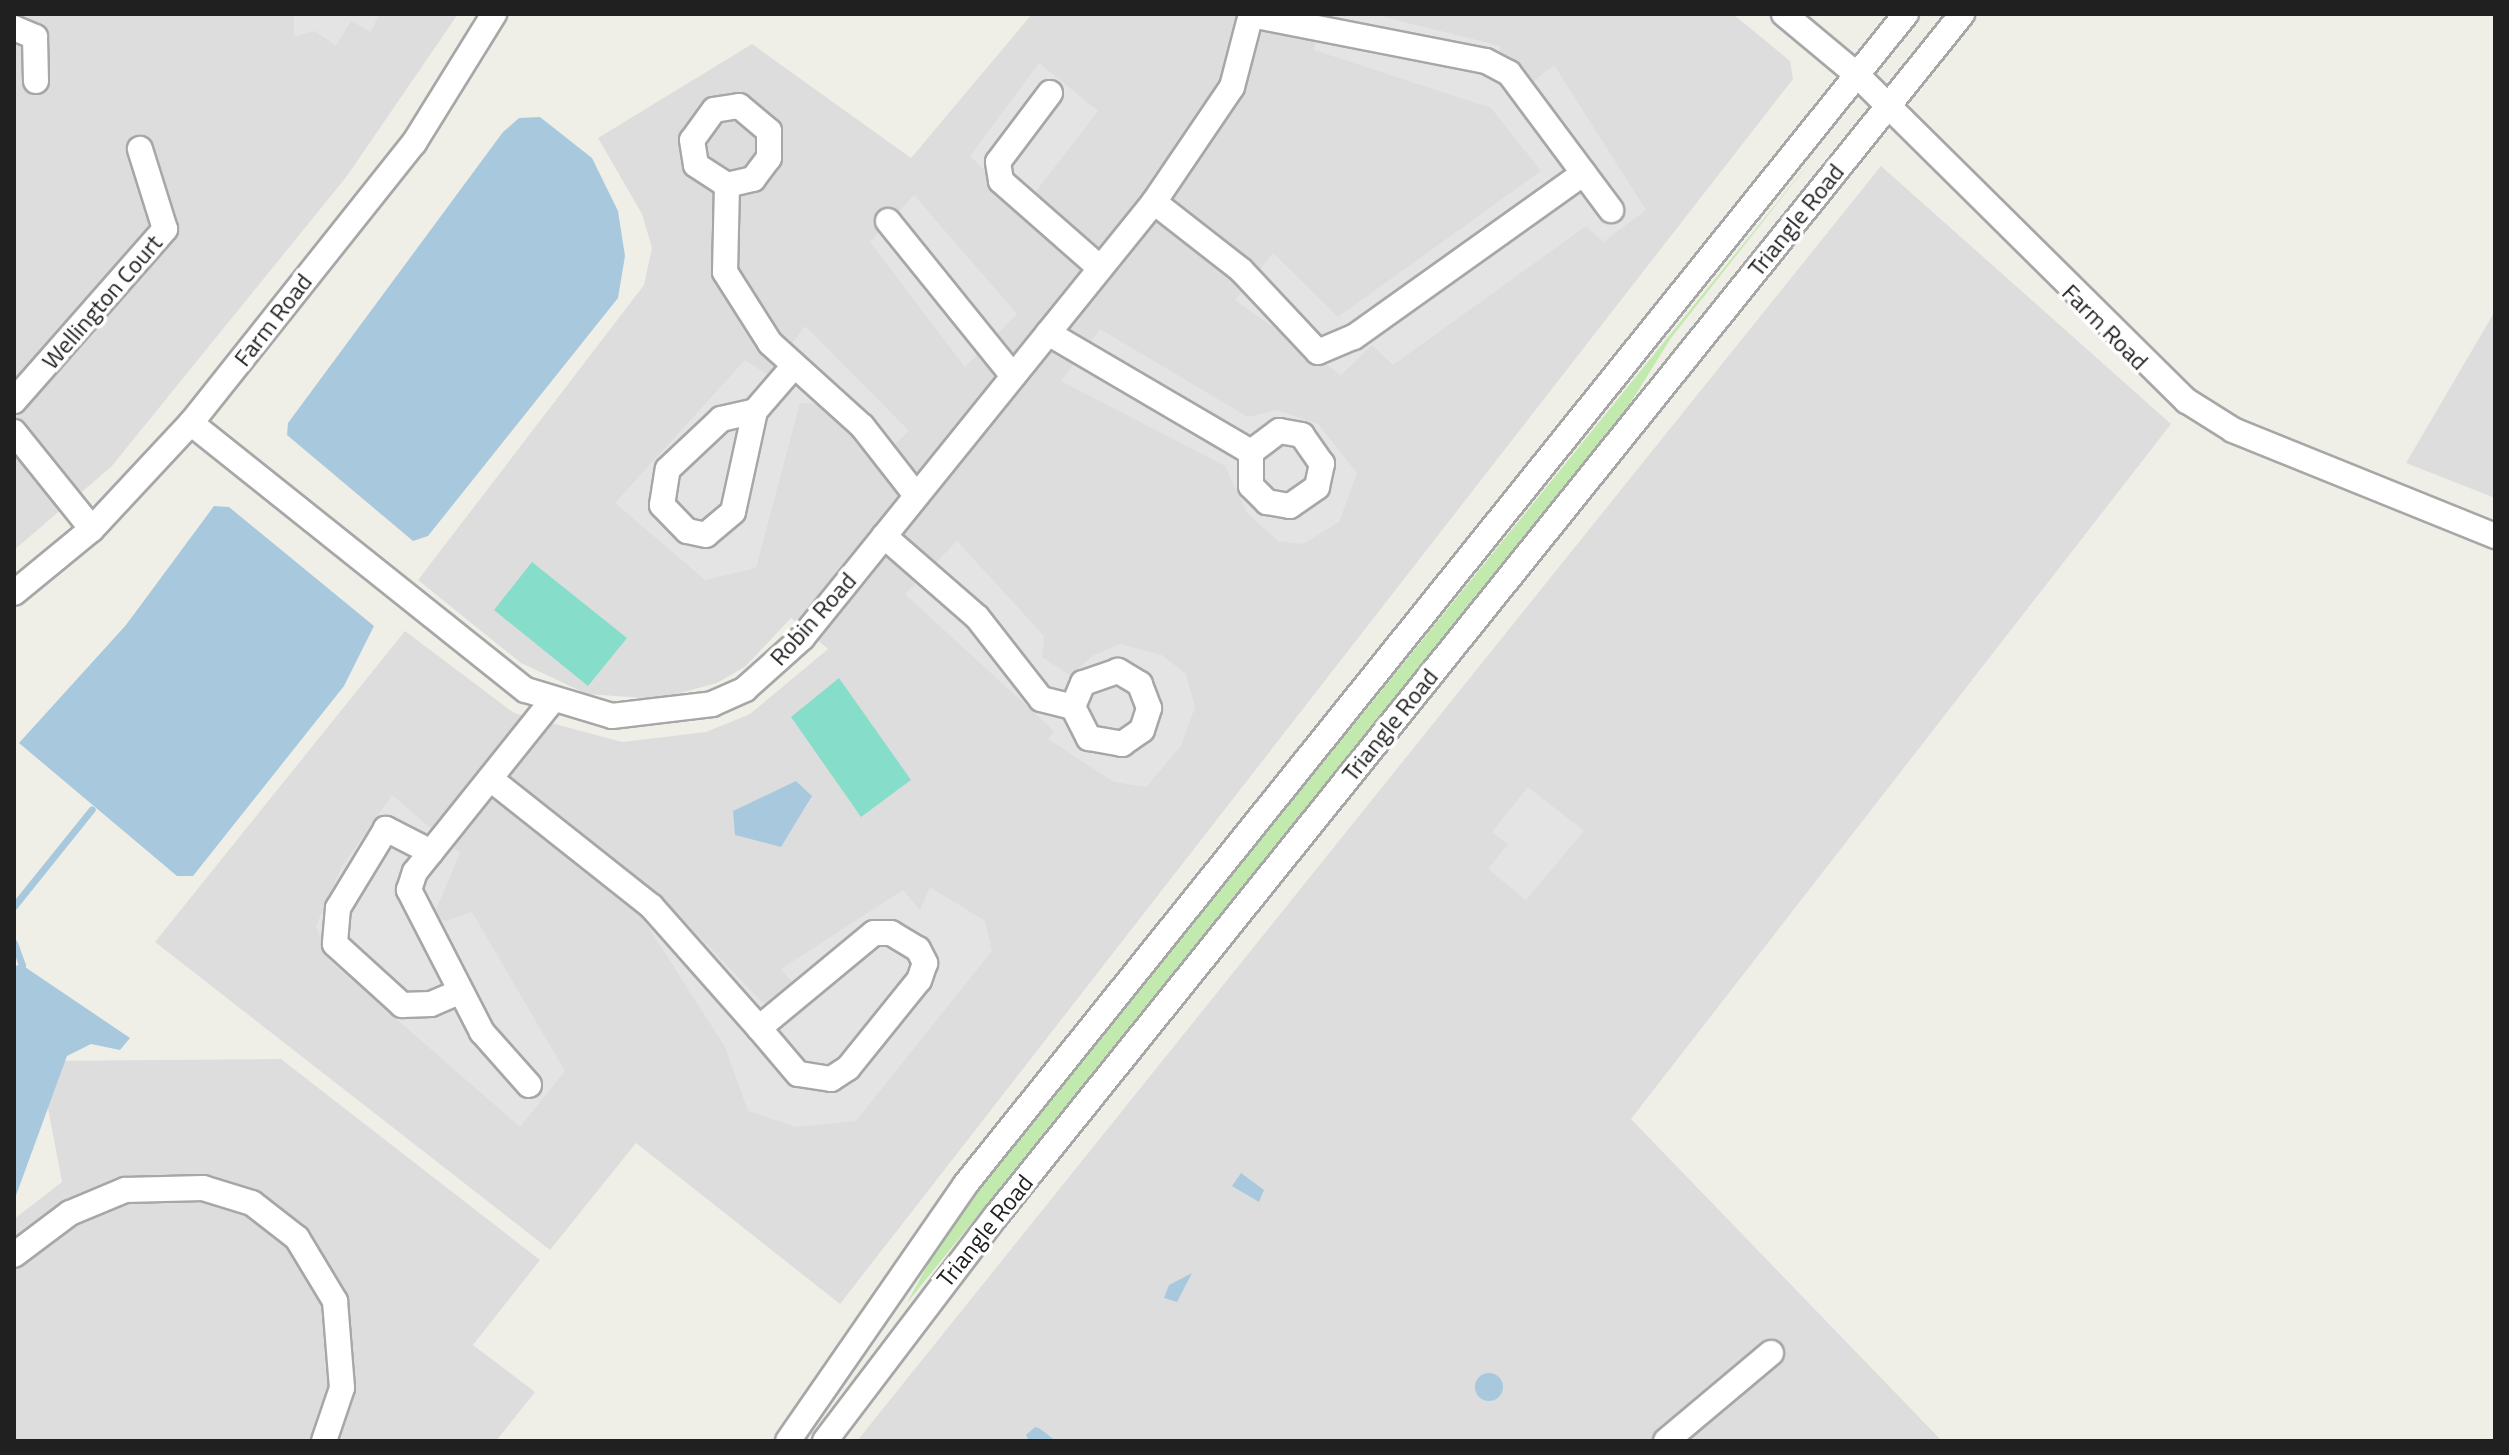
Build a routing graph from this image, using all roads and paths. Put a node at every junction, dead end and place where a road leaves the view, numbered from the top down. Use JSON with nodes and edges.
{"nodes":[{"id":1,"x":494,"y":14,"type":"edge"},
{"id":2,"x":1784,"y":14,"type":"edge"},
{"id":3,"x":1906,"y":14,"type":"edge"},
{"id":4,"x":1962,"y":14,"type":"edge"},
{"id":5,"x":1251,"y":15,"type":"edge"},
{"id":6,"x":14,"y":28,"type":"edge"},
{"id":7,"x":1856,"y":74,"type":"junction"},
{"id":8,"x":36,"y":81,"type":"dead end"},
{"id":9,"x":1050,"y":93,"type":"dead end"},
{"id":10,"x":1887,"y":107,"type":"junction"},
{"id":11,"x":140,"y":149,"type":"dead end"},
{"id":12,"x":1584,"y":173,"type":"junction"},
{"id":13,"x":727,"y":185,"type":"dead end"},
{"id":14,"x":1154,"y":202,"type":"junction"},
{"id":15,"x":1611,"y":210,"type":"dead end"},
{"id":16,"x":888,"y":221,"type":"dead end"},
{"id":17,"x":1100,"y":268,"type":"junction"},
{"id":18,"x":1048,"y":333,"type":"junction"},
{"id":19,"x":793,"y":367,"type":"junction"},
{"id":20,"x":1013,"y":376,"type":"junction"},
{"id":21,"x":14,"y":401,"type":"edge"},
{"id":22,"x":755,"y":411,"type":"junction"},
{"id":23,"x":191,"y":423,"type":"junction"},
{"id":24,"x":14,"y":432,"type":"edge"},
{"id":25,"x":1251,"y":452,"type":"dead end"},
{"id":26,"x":916,"y":495,"type":"junction"},
{"id":27,"x":92,"y":529,"type":"junction"},
{"id":28,"x":884,"y":536,"type":"junction"},
{"id":29,"x":2495,"y":536,"type":"edge"},
{"id":30,"x":14,"y":593,"type":"edge"},
{"id":31,"x":551,"y":702,"type":"junction"},
{"id":32,"x":1073,"y":707,"type":"dead end"},
{"id":33,"x":492,"y":780,"type":"junction"},
{"id":34,"x":431,"y":852,"type":"junction"},
{"id":35,"x":459,"y":992,"type":"junction"},
{"id":36,"x":759,"y":1028,"type":"junction"},
{"id":37,"x":529,"y":1085,"type":"dead end"},
{"id":38,"x":14,"y":1255,"type":"edge"},
{"id":39,"x":1771,"y":1353,"type":"dead end"},
{"id":40,"x":324,"y":1441,"type":"edge"},
{"id":41,"x":788,"y":1441,"type":"edge"},
{"id":42,"x":825,"y":1441,"type":"edge"},
{"id":43,"x":1666,"y":1441,"type":"edge"}],
"edges":[{"from":1,"to":23,"type":"street","name":"Farm Road"},
{"from":2,"to":7,"type":"street","name":"Farm Road"},
{"from":3,"to":7,"type":"street","name":"Triangle Road"},
{"from":4,"to":10,"type":"street","name":"Triangle Road"},
{"from":5,"to":12,"type":"street"},
{"from":5,"to":14,"type":"street","name":"Robin Road"},
{"from":6,"to":8,"type":"street"},
{"from":7,"to":10,"type":"street","name":"Farm Road"},
{"from":7,"to":41,"type":"street","name":"Triangle Road"},
{"from":9,"to":17,"type":"street"},
{"from":10,"to":29,"type":"street","name":"Farm Road"},
{"from":10,"to":42,"type":"street","name":"Triangle Road"},
{"from":11,"to":21,"type":"street","name":"Wellington Court"},
{"from":12,"to":14,"type":"street"},
{"from":12,"to":15,"type":"street"},
{"from":13,"to":19,"type":"street"},
{"from":14,"to":17,"type":"street","name":"Robin Road"},
{"from":16,"to":20,"type":"street"},
{"from":17,"to":18,"type":"street","name":"Robin Road"},
{"from":18,"to":20,"type":"street","name":"Robin Road"},
{"from":18,"to":25,"type":"street"},
{"from":19,"to":22,"type":"street"},
{"from":19,"to":26,"type":"street"},
{"from":20,"to":26,"type":"street","name":"Robin Road"},
{"from":22,"to":22,"type":"street"},
{"from":23,"to":27,"type":"street","name":"Farm Road"},
{"from":23,"to":31,"type":"street","name":"Robin Road"},
{"from":24,"to":27,"type":"street"},
{"from":26,"to":28,"type":"street","name":"Robin Road"},
{"from":27,"to":30,"type":"street","name":"Farm Road"},
{"from":28,"to":31,"type":"street","name":"Robin Road"},
{"from":28,"to":32,"type":"street"},
{"from":31,"to":33,"type":"street"},
{"from":33,"to":34,"type":"street"},
{"from":33,"to":36,"type":"street"},
{"from":34,"to":35,"type":"street"},
{"from":34,"to":35,"type":"street"},
{"from":35,"to":37,"type":"street"},
{"from":36,"to":36,"type":"street"},
{"from":38,"to":40,"type":"street"},
{"from":39,"to":43,"type":"street"}]}
